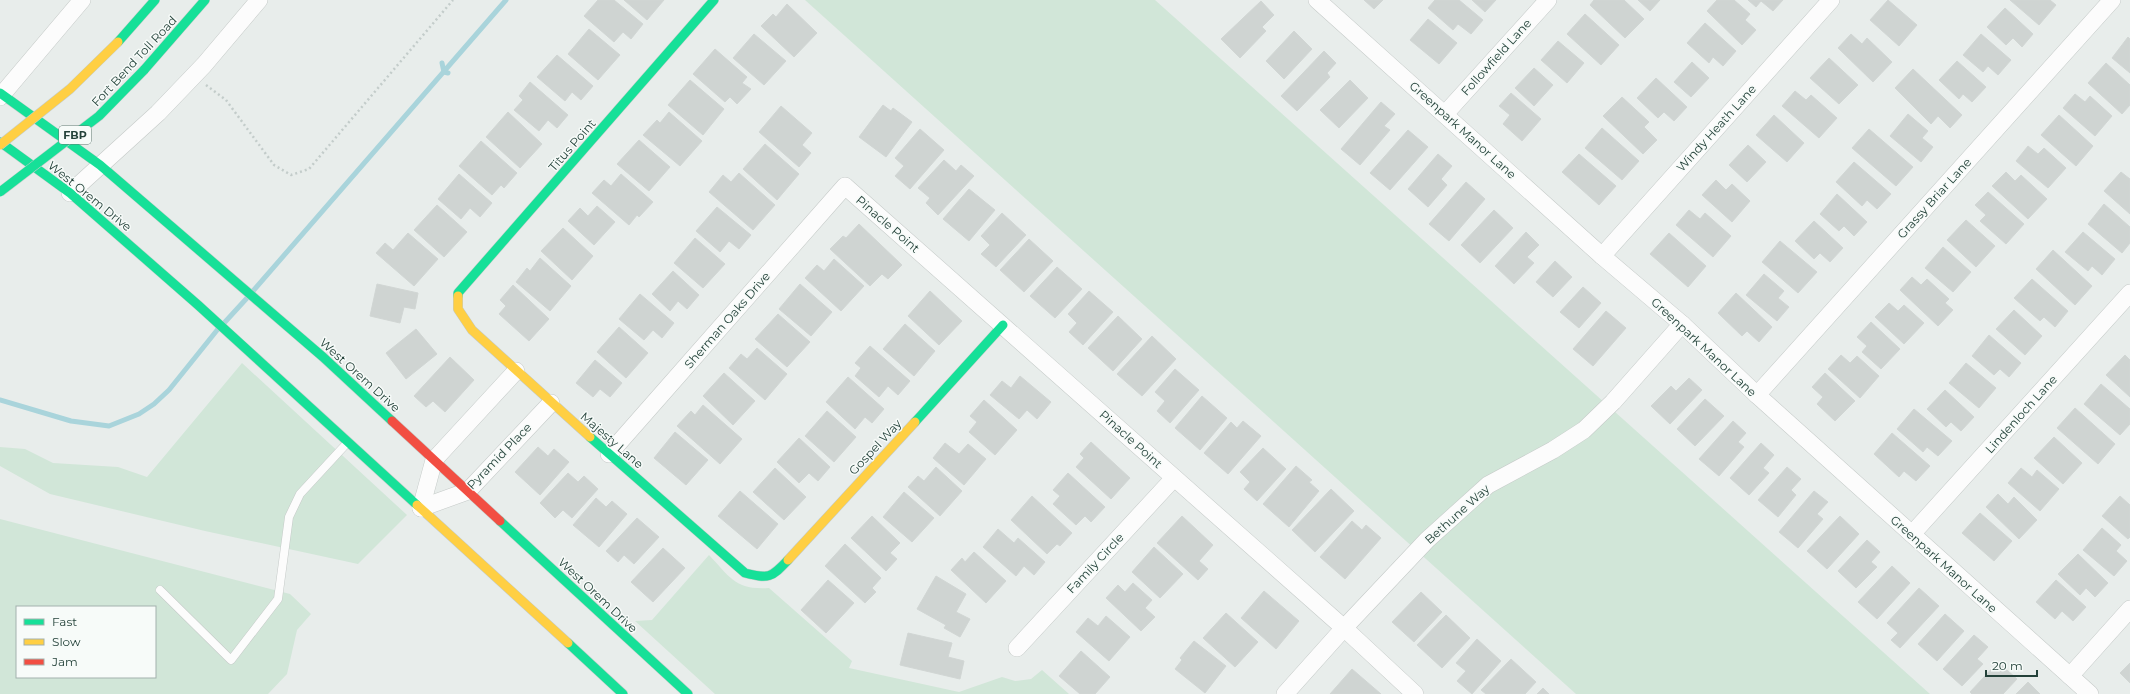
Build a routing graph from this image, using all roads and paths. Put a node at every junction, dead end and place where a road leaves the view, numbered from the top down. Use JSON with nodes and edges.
{"nodes":[{"id":1,"x":82,"y":0,"type":"edge"},
{"id":2,"x":155,"y":0,"type":"edge"},
{"id":3,"x":206,"y":0,"type":"edge"},
{"id":4,"x":259,"y":0,"type":"edge"},
{"id":5,"x":453,"y":0,"type":"edge"},
{"id":6,"x":714,"y":0,"type":"edge"},
{"id":7,"x":1318,"y":0,"type":"edge"},
{"id":8,"x":1548,"y":0,"type":"edge"},
{"id":9,"x":1831,"y":0,"type":"edge"},
{"id":10,"x":2112,"y":0,"type":"edge"},
{"id":11,"x":187,"y":82,"type":"junction"},
{"id":12,"x":1,"y":95,"type":"edge"},
{"id":13,"x":1445,"y":114,"type":"junction"},
{"id":14,"x":0,"y":143,"type":"edge"},
{"id":15,"x":100,"y":165,"type":"junction"},
{"id":16,"x":845,"y":186,"type":"joint"},
{"id":17,"x":0,"y":192,"type":"edge"},
{"id":18,"x":70,"y":193,"type":"junction"},
{"id":19,"x":1602,"y":256,"type":"junction"},
{"id":20,"x":2130,"y":293,"type":"edge"},
{"id":21,"x":458,"y":309,"type":"joint"},
{"id":22,"x":1682,"y":324,"type":"junction"},
{"id":23,"x":1003,"y":325,"type":"junction"},
{"id":24,"x":516,"y":371,"type":"junction"},
{"id":25,"x":1757,"y":395,"type":"junction"},
{"id":26,"x":551,"y":403,"type":"junction"},
{"id":27,"x":348,"y":442,"type":"junction"},
{"id":28,"x":609,"y":454,"type":"junction"},
{"id":29,"x":434,"y":460,"type":"junction"},
{"id":30,"x":1174,"y":478,"type":"junction"},
{"id":31,"x":468,"y":491,"type":"junction"},
{"id":32,"x":421,"y":508,"type":"junction"},
{"id":33,"x":1912,"y":534,"type":"junction"},
{"id":34,"x":760,"y":576,"type":"joint"},
{"id":35,"x":160,"y":590,"type":"dead end"},
{"id":36,"x":2130,"y":608,"type":"edge"},
{"id":37,"x":1344,"y":628,"type":"junction"},
{"id":38,"x":1017,"y":648,"type":"dead end"},
{"id":39,"x":2070,"y":676,"type":"junction"},
{"id":40,"x":622,"y":694,"type":"edge"},
{"id":41,"x":688,"y":694,"type":"edge"},
{"id":42,"x":1285,"y":694,"type":"edge"},
{"id":43,"x":1416,"y":694,"type":"edge"},
{"id":44,"x":2090,"y":694,"type":"edge"}],
"edges":[{"from":1,"to":12,"type":"street"},
{"from":2,"to":14,"type":"main road","name":"Fort Bend Toll Road","bridge":true},
{"from":3,"to":17,"type":"main road","name":"Fort Bend Toll Road","number":"FBP","bridge":true},
{"from":4,"to":11,"type":"street"},
{"from":5,"to":11,"type":"path"},
{"from":6,"to":21,"type":"main road","name":"Titus Point"},
{"from":7,"to":13,"type":"street","name":"Greenpark Manor Lane"},
{"from":8,"to":13,"type":"street","name":"Followfield Lane"},
{"from":9,"to":19,"type":"street","name":"Windy Heath Lane"},
{"from":10,"to":25,"type":"street","name":"Grassy Briar Lane"},
{"from":11,"to":15,"type":"street"},
{"from":12,"to":15,"type":"main road","name":"West Orem Drive"},
{"from":13,"to":19,"type":"street","name":"Greenpark Manor Lane"},
{"from":14,"to":18,"type":"main road","name":"West Orem Drive"},
{"from":15,"to":18,"type":"street"},
{"from":15,"to":29,"type":"main road","name":"West Orem Drive"},
{"from":16,"to":23,"type":"street","name":"Pinacle Point"},
{"from":16,"to":28,"type":"street","name":"Sherman Oaks Drive"},
{"from":18,"to":27,"type":"main road","name":"West Orem Drive"},
{"from":19,"to":22,"type":"street","name":"Greenpark Manor Lane"},
{"from":20,"to":33,"type":"street","name":"Lindenloch Lane"},
{"from":21,"to":24,"type":"main road","name":"Majesty Lane"},
{"from":22,"to":25,"type":"street","name":"Greenpark Manor Lane"},
{"from":22,"to":37,"type":"street","name":"Bethune Way"},
{"from":23,"to":30,"type":"street","name":"Pinacle Point"},
{"from":23,"to":34,"type":"main road","name":"Gospel Way"},
{"from":24,"to":26,"type":"main road","name":"Majesty Lane"},
{"from":24,"to":29,"type":"street"},
{"from":25,"to":33,"type":"street","name":"Greenpark Manor Lane"},
{"from":26,"to":28,"type":"main road","name":"Majesty Lane"},
{"from":26,"to":31,"type":"street","name":"Pyramid Place"},
{"from":27,"to":32,"type":"main road","name":"West Orem Drive"},
{"from":27,"to":35,"type":"lane"},
{"from":28,"to":34,"type":"main road","name":"Majesty Lane"},
{"from":29,"to":31,"type":"main road","name":"West Orem Drive"},
{"from":29,"to":32,"type":"street"},
{"from":30,"to":37,"type":"street","name":"Pinacle Point"},
{"from":30,"to":38,"type":"street","name":"Family Circle"},
{"from":31,"to":32,"type":"street","name":"Pyramid Place"},
{"from":31,"to":41,"type":"main road","name":"West Orem Drive"},
{"from":32,"to":40,"type":"main road","name":"West Orem Drive"},
{"from":33,"to":39,"type":"street","name":"Greenpark Manor Lane"},
{"from":36,"to":39,"type":"street"},
{"from":37,"to":42,"type":"street","name":"Bethune Way"},
{"from":37,"to":43,"type":"street","name":"Pinacle Point"},
{"from":39,"to":44,"type":"street","name":"Greenpark Manor Lane"}]}
